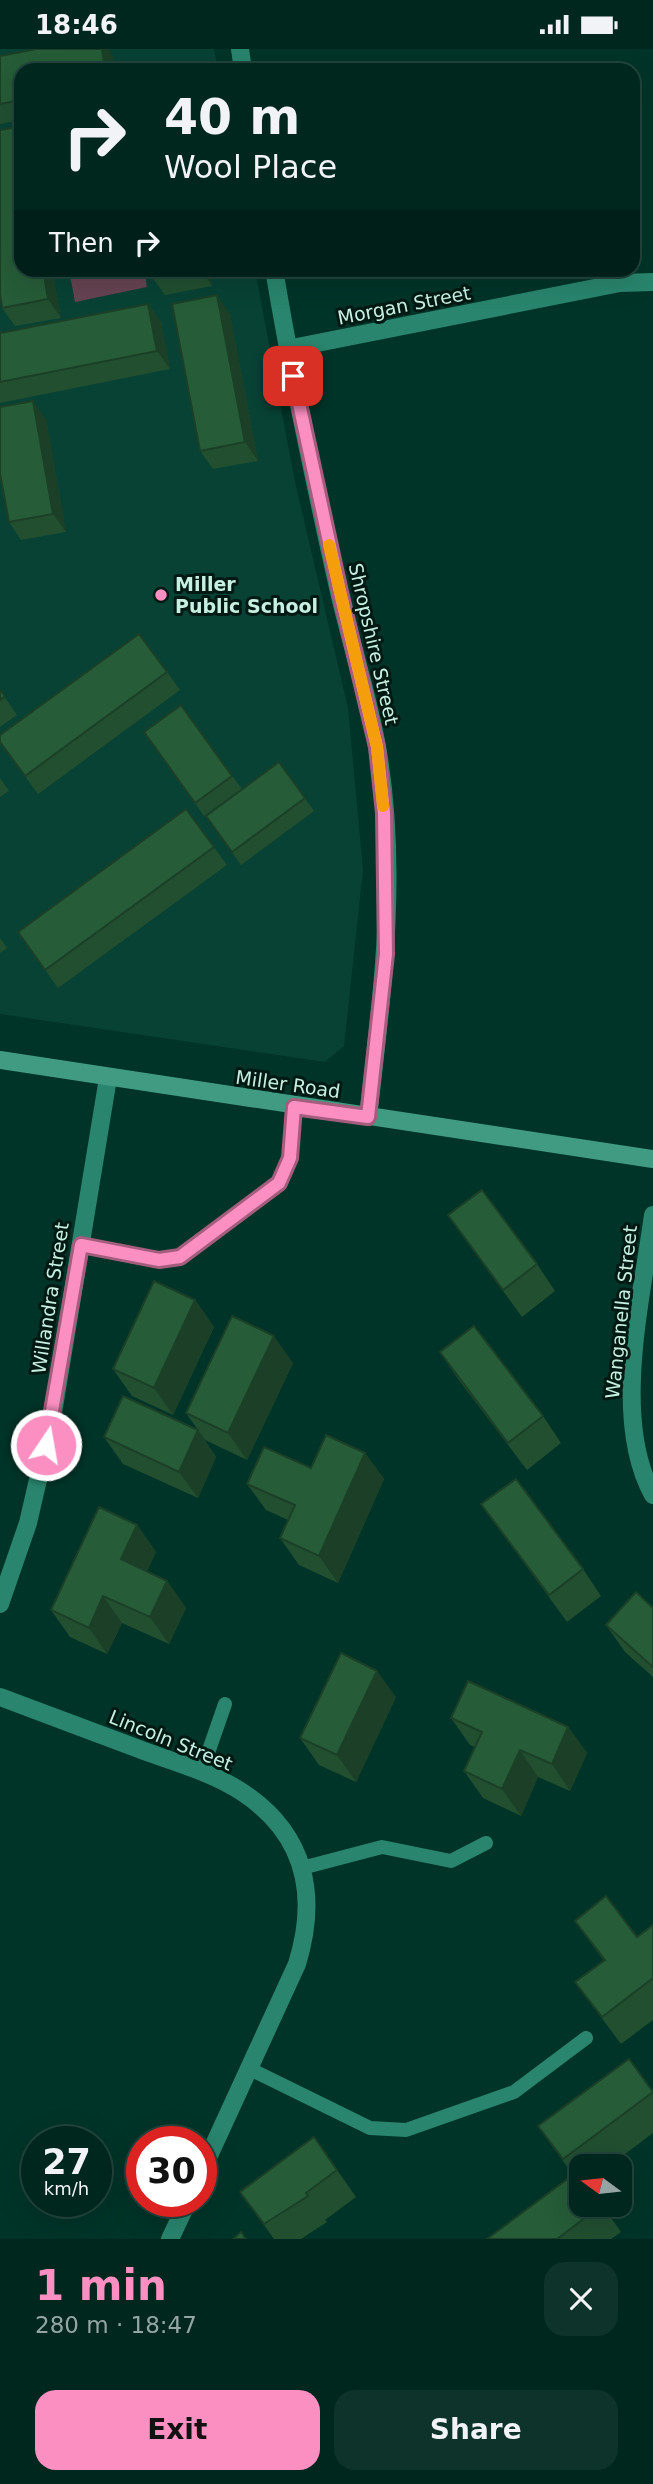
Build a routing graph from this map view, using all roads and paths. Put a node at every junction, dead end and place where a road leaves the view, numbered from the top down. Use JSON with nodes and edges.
{"nodes":[{"id":1,"x":275,"y":277,"type":"edge"},
{"id":2,"x":653,"y":282,"type":"edge"},
{"id":3,"x":287,"y":349,"type":"junction"},
{"id":4,"x":0,"y":1060,"type":"edge"},
{"id":5,"x":108,"y":1078,"type":"junction"},
{"id":6,"x":294,"y":1107,"type":"junction"},
{"id":7,"x":368,"y":1117,"type":"junction"},
{"id":8,"x":653,"y":1159,"type":"edge"},
{"id":9,"x":653,"y":1215,"type":"edge"},
{"id":10,"x":81,"y":1245,"type":"junction"},
{"id":11,"x":653,"y":1495,"type":"edge"},
{"id":12,"x":0,"y":1604,"type":"edge"},
{"id":13,"x":0,"y":1696,"type":"edge"},
{"id":14,"x":225,"y":1704,"type":"dead end"},
{"id":15,"x":201,"y":1773,"type":"junction"},
{"id":16,"x":486,"y":1843,"type":"dead end"},
{"id":17,"x":302,"y":1868,"type":"junction"},
{"id":18,"x":586,"y":2038,"type":"dead end"},
{"id":19,"x":250,"y":2070,"type":"junction"},
{"id":20,"x":217,"y":2139,"type":"edge"},
{"id":21,"x":180,"y":2217,"type":"edge"},
{"id":22,"x":170,"y":2239,"type":"edge"}],
"edges":[{"from":1,"to":3,"type":"street","name":"Shropshire Street"},
{"from":2,"to":3,"type":"street","name":"Morgan Street"},
{"from":3,"to":7,"type":"street","name":"Shropshire Street"},
{"from":4,"to":5,"type":"street","name":"Miller Road"},
{"from":5,"to":6,"type":"street","name":"Miller Road"},
{"from":5,"to":10,"type":"street","name":"Willandra Street"},
{"from":6,"to":7,"type":"street","name":"Miller Road"},
{"from":6,"to":10,"type":"lane"},
{"from":7,"to":8,"type":"street","name":"Miller Road"},
{"from":9,"to":11,"type":"street","name":"Wanganella Street"},
{"from":10,"to":12,"type":"street","name":"Willandra Street"},
{"from":13,"to":15,"type":"street","name":"Lincoln Street"},
{"from":14,"to":15,"type":"lane"},
{"from":15,"to":17,"type":"street","name":"Lincoln Street"},
{"from":16,"to":17,"type":"lane"},
{"from":17,"to":19,"type":"street","name":"Lincoln Street"},
{"from":18,"to":19,"type":"lane"},
{"from":19,"to":20,"type":"street","name":"Lincoln Street"},
{"from":21,"to":22,"type":"street"}]}
